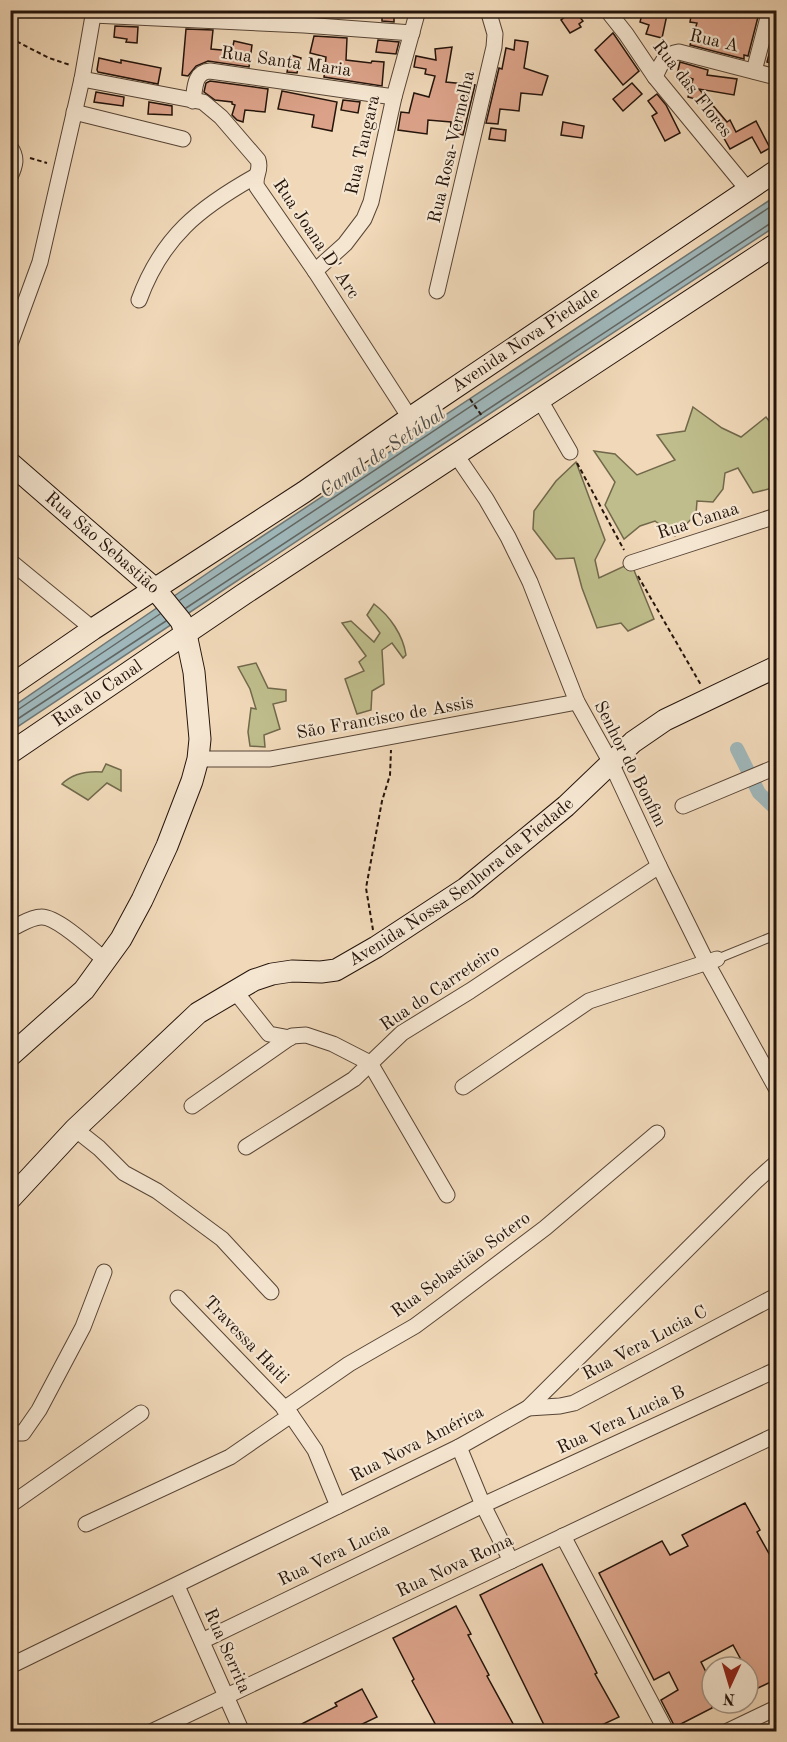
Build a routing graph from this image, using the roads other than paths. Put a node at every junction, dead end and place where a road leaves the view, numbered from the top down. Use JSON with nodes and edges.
{"nodes":[{"id":1,"x":418,"y":10,"type":"edge"},
{"id":2,"x":488,"y":10,"type":"edge"},
{"id":3,"x":606,"y":10,"type":"edge"},
{"id":4,"x":773,"y":11,"type":"edge"},
{"id":5,"x":94,"y":13,"type":"edge"},
{"id":6,"x":412,"y":33,"type":"junction"},
{"id":7,"x":754,"y":71,"type":"junction"},
{"id":8,"x":83,"y":74,"type":"junction"},
{"id":9,"x":656,"y":77,"type":"junction"},
{"id":10,"x":777,"y":77,"type":"edge"},
{"id":11,"x":394,"y":98,"type":"junction"},
{"id":12,"x":193,"y":100,"type":"junction"},
{"id":13,"x":74,"y":112,"type":"junction"},
{"id":14,"x":183,"y":139,"type":"dead end"},
{"id":15,"x":13,"y":151,"type":"edge"},
{"id":16,"x":777,"y":171,"type":"edge"},
{"id":17,"x":256,"y":176,"type":"junction"},
{"id":18,"x":10,"y":177,"type":"edge"},
{"id":19,"x":748,"y":190,"type":"junction"},
{"id":20,"x":777,"y":244,"type":"edge"},
{"id":21,"x":315,"y":271,"type":"junction"},
{"id":22,"x":437,"y":291,"type":"dead end"},
{"id":23,"x":139,"y":300,"type":"dead end"},
{"id":24,"x":10,"y":344,"type":"edge"},
{"id":25,"x":540,"y":400,"type":"junction"},
{"id":26,"x":410,"y":418,"type":"junction"},
{"id":27,"x":570,"y":452,"type":"dead end"},
{"id":28,"x":456,"y":455,"type":"junction"},
{"id":29,"x":10,"y":463,"type":"edge"},
{"id":30,"x":777,"y":516,"type":"edge"},
{"id":31,"x":10,"y":561,"type":"edge"},
{"id":32,"x":631,"y":563,"type":"dead end"},
{"id":33,"x":160,"y":594,"type":"junction"},
{"id":34,"x":184,"y":628,"type":"junction"},
{"id":35,"x":93,"y":629,"type":"junction"},
{"id":36,"x":777,"y":667,"type":"edge"},
{"id":37,"x":10,"y":686,"type":"edge"},
{"id":38,"x":577,"y":702,"type":"junction"},
{"id":39,"x":10,"y":753,"type":"edge"},
{"id":40,"x":198,"y":759,"type":"junction"},
{"id":41,"x":611,"y":763,"type":"junction"},
{"id":42,"x":771,"y":769,"type":"edge"},
{"id":43,"x":683,"y":806,"type":"dead end"},
{"id":44,"x":658,"y":866,"type":"junction"},
{"id":45,"x":10,"y":929,"type":"edge"},
{"id":46,"x":777,"y":935,"type":"edge"},
{"id":47,"x":106,"y":961,"type":"junction"},
{"id":48,"x":712,"y":961,"type":"junction"},
{"id":49,"x":234,"y":990,"type":"junction"},
{"id":50,"x":290,"y":1038,"type":"junction"},
{"id":51,"x":10,"y":1056,"type":"edge"},
{"id":52,"x":370,"y":1063,"type":"junction"},
{"id":53,"x":463,"y":1087,"type":"dead end"},
{"id":54,"x":777,"y":1088,"type":"edge"},
{"id":55,"x":192,"y":1106,"type":"dead end"},
{"id":56,"x":75,"y":1130,"type":"junction"},
{"id":57,"x":657,"y":1133,"type":"dead end"},
{"id":58,"x":246,"y":1147,"type":"dead end"},
{"id":59,"x":777,"y":1163,"type":"edge"},
{"id":60,"x":447,"y":1195,"type":"dead end"},
{"id":61,"x":10,"y":1199,"type":"edge"},
{"id":62,"x":104,"y":1272,"type":"dead end"},
{"id":63,"x":271,"y":1292,"type":"dead end"},
{"id":64,"x":777,"y":1296,"type":"edge"},
{"id":65,"x":178,"y":1298,"type":"dead end"},
{"id":66,"x":777,"y":1370,"type":"edge"},
{"id":67,"x":528,"y":1408,"type":"junction"},
{"id":68,"x":288,"y":1412,"type":"junction"},
{"id":69,"x":141,"y":1413,"type":"dead end"},
{"id":70,"x":10,"y":1433,"type":"edge"},
{"id":71,"x":777,"y":1435,"type":"edge"},
{"id":72,"x":459,"y":1446,"type":"junction"},
{"id":73,"x":10,"y":1505,"type":"edge"},
{"id":74,"x":483,"y":1505,"type":"junction"},
{"id":75,"x":338,"y":1506,"type":"junction"},
{"id":76,"x":86,"y":1524,"type":"dead end"},
{"id":77,"x":563,"y":1536,"type":"junction"},
{"id":78,"x":511,"y":1561,"type":"junction"},
{"id":79,"x":177,"y":1586,"type":"junction"},
{"id":80,"x":202,"y":1641,"type":"junction"},
{"id":81,"x":10,"y":1666,"type":"edge"},
{"id":82,"x":225,"y":1696,"type":"junction"},
{"id":83,"x":777,"y":1708,"type":"edge"},
{"id":84,"x":665,"y":1730,"type":"dead end"},
{"id":85,"x":151,"y":1731,"type":"edge"},
{"id":86,"x":242,"y":1731,"type":"edge"},
{"id":87,"x":726,"y":1731,"type":"edge"}],
"edges":[{"from":1,"to":6,"type":"street","name":"Rua Tangara"},
{"from":2,"to":22,"type":"street","name":"Rua Rosa-Vermelha"},
{"from":3,"to":9,"type":"street","name":"Rua das Flores"},
{"from":4,"to":7,"type":"street"},
{"from":5,"to":6,"type":"street"},
{"from":5,"to":8,"type":"street"},
{"from":6,"to":11,"type":"street","name":"Rua Tangara"},
{"from":7,"to":9,"type":"street","name":"Rua A"},
{"from":7,"to":10,"type":"street","name":"Rua A"},
{"from":8,"to":12,"type":"street","name":"Rua Joana D' Arc"},
{"from":8,"to":13,"type":"street"},
{"from":9,"to":19,"type":"street","name":"Rua das Flores"},
{"from":11,"to":12,"type":"street","name":"Rua Santa Maria"},
{"from":11,"to":21,"type":"street","name":"Rua Tangara"},
{"from":12,"to":17,"type":"street","name":"Rua Joana D' Arc"},
{"from":13,"to":14,"type":"street"},
{"from":13,"to":24,"type":"street"},
{"from":15,"to":18,"type":"street"},
{"from":16,"to":19,"type":"street","name":"Avenida Nova Piedade"},
{"from":17,"to":21,"type":"street","name":"Rua Joana D' Arc"},
{"from":17,"to":23,"type":"street"},
{"from":19,"to":26,"type":"street","name":"Avenida Nova Piedade"},
{"from":20,"to":25,"type":"street"},
{"from":21,"to":26,"type":"street","name":"Rua Joana D' Arc"},
{"from":25,"to":27,"type":"street"},
{"from":25,"to":28,"type":"street"},
{"from":26,"to":33,"type":"street","name":"Avenida Nova Piedade"},
{"from":28,"to":34,"type":"street"},
{"from":28,"to":38,"type":"street","name":"Senhor do Bonfim"},
{"from":29,"to":33,"type":"street","name":"Rua São Sebastião"},
{"from":30,"to":32,"type":"street","name":"Rua Canaa"},
{"from":31,"to":35,"type":"street"},
{"from":33,"to":34,"type":"street","name":"Rua São Sebastião"},
{"from":33,"to":35,"type":"street"},
{"from":34,"to":39,"type":"street","name":"Rua do Canal"},
{"from":34,"to":40,"type":"street"},
{"from":35,"to":37,"type":"street"},
{"from":36,"to":41,"type":"street","name":"Avenida Nossa Senhora da Piedade"},
{"from":38,"to":40,"type":"street","name":"São Francisco de Assis"},
{"from":38,"to":41,"type":"street","name":"Senhor do Bonfim"},
{"from":40,"to":47,"type":"street"},
{"from":41,"to":44,"type":"street","name":"Senhor do Bonfim"},
{"from":41,"to":49,"type":"street","name":"Avenida Nossa Senhora da Piedade"},
{"from":42,"to":43,"type":"street"},
{"from":44,"to":48,"type":"street","name":"Senhor do Bonfim"},
{"from":44,"to":52,"type":"street","name":"Rua do Carreteiro"},
{"from":45,"to":47,"type":"street"},
{"from":46,"to":48,"type":"lane"},
{"from":47,"to":51,"type":"street"},
{"from":48,"to":53,"type":"street"},
{"from":48,"to":54,"type":"street","name":"Senhor do Bonfim"},
{"from":49,"to":50,"type":"street"},
{"from":49,"to":56,"type":"street","name":"Avenida Nossa Senhora da Piedade"},
{"from":50,"to":52,"type":"street"},
{"from":50,"to":55,"type":"street"},
{"from":52,"to":58,"type":"street","name":"Rua do Carreteiro"},
{"from":52,"to":60,"type":"street"},
{"from":56,"to":61,"type":"street","name":"Avenida Nossa Senhora da Piedade"},
{"from":56,"to":63,"type":"street"},
{"from":57,"to":68,"type":"street","name":"Rua Sebastião Sotero"},
{"from":59,"to":67,"type":"street","name":"Rua Nova América"},
{"from":62,"to":70,"type":"street"},
{"from":64,"to":67,"type":"street","name":"Rua Vera Lucia C"},
{"from":65,"to":68,"type":"street","name":"Travessa Haiti"},
{"from":66,"to":74,"type":"street","name":"Rua Vera Lucia B"},
{"from":67,"to":72,"type":"street","name":"Rua Nova América"},
{"from":68,"to":75,"type":"street"},
{"from":68,"to":76,"type":"street","name":"Rua Sebastião Sotero"},
{"from":69,"to":73,"type":"street"},
{"from":71,"to":77,"type":"street","name":"Rua Nova Roma"},
{"from":72,"to":74,"type":"street"},
{"from":72,"to":75,"type":"street","name":"Rua Nova América"},
{"from":74,"to":78,"type":"street"},
{"from":74,"to":80,"type":"street","name":"Rua Vera Lucia"},
{"from":75,"to":79,"type":"street","name":"Rua Nova América"},
{"from":77,"to":78,"type":"street","name":"Rua Nova Roma"},
{"from":77,"to":84,"type":"street"},
{"from":78,"to":82,"type":"street","name":"Rua Nova Roma"},
{"from":79,"to":80,"type":"street","name":"Rua Serrita"},
{"from":79,"to":81,"type":"street","name":"Rua Nova América"},
{"from":80,"to":82,"type":"street","name":"Rua Serrita"},
{"from":82,"to":85,"type":"street","name":"Rua Nova Roma"},
{"from":82,"to":86,"type":"street","name":"Rua Serrita"},
{"from":83,"to":87,"type":"street"}]}
